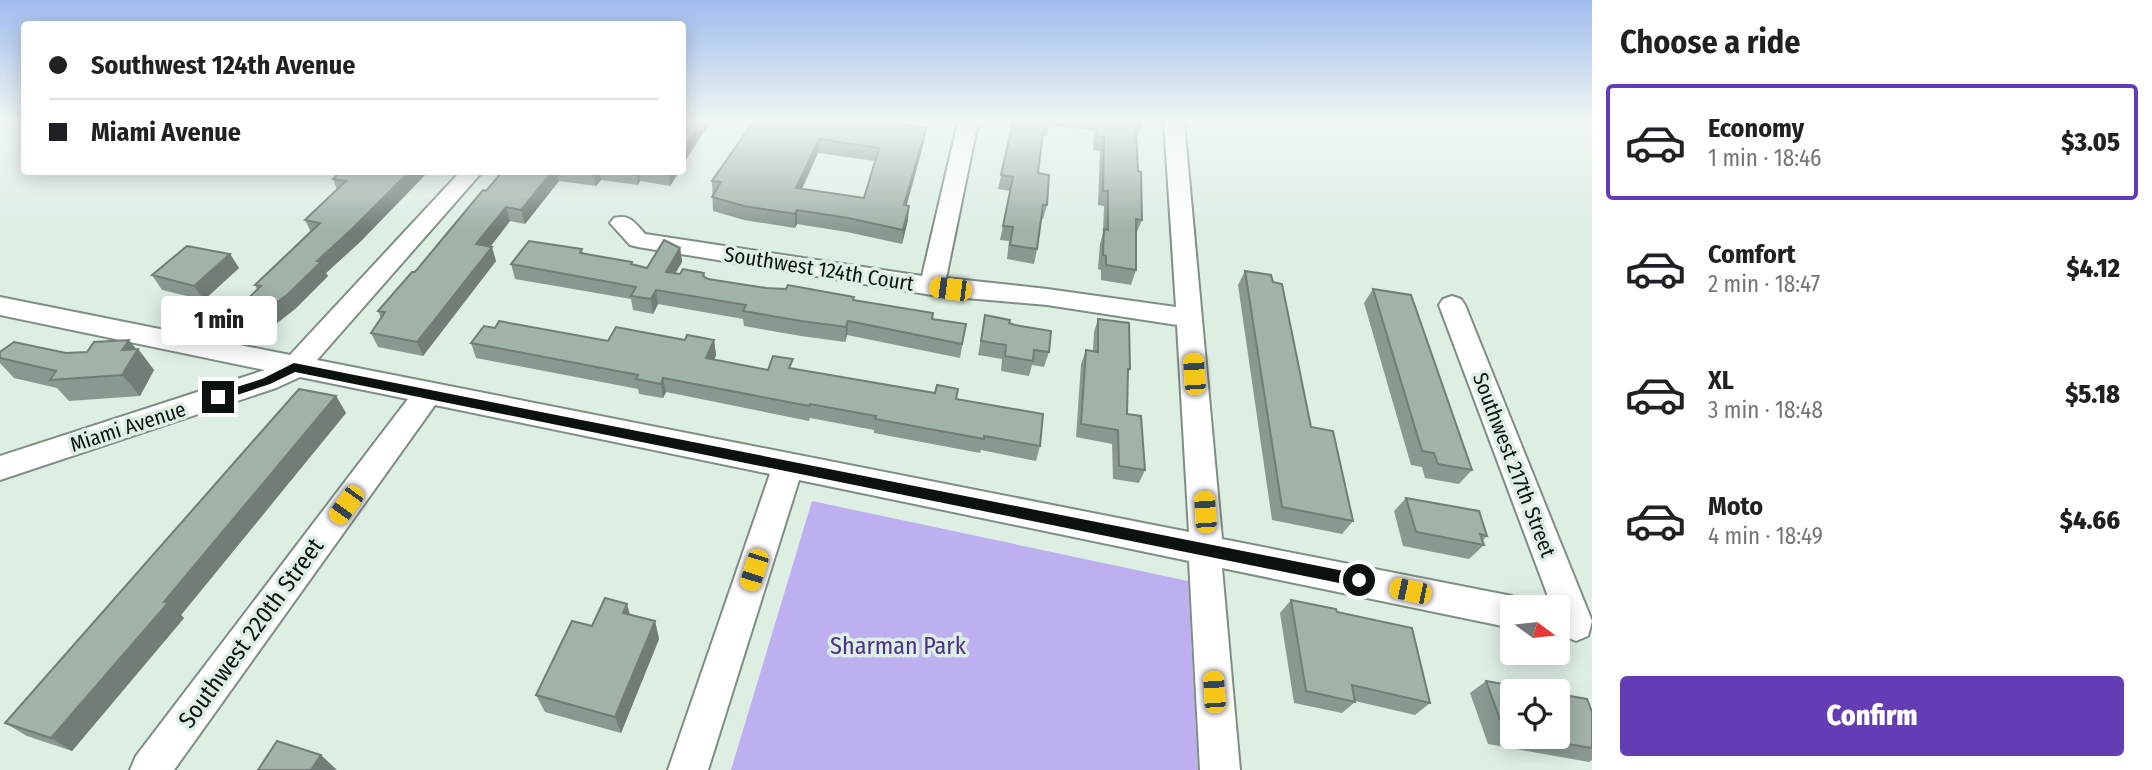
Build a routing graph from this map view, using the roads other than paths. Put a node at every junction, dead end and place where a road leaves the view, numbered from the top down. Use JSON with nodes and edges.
{"nodes":[{"id":1,"x":960,"y":158,"type":"edge"},
{"id":2,"x":1177,"y":158,"type":"edge"},
{"id":3,"x":468,"y":175,"type":"edge"},
{"id":4,"x":622,"y":223,"type":"dead end"},
{"id":5,"x":932,"y":287,"type":"junction"},
{"id":6,"x":1452,"y":305,"type":"dead end"},
{"id":7,"x":0,"y":306,"type":"edge"},
{"id":8,"x":1190,"y":318,"type":"junction"},
{"id":9,"x":294,"y":368,"type":"junction"},
{"id":10,"x":427,"y":394,"type":"junction"},
{"id":11,"x":788,"y":465,"type":"junction"},
{"id":12,"x":0,"y":468,"type":"edge"},
{"id":13,"x":1205,"y":549,"type":"junction"},
{"id":14,"x":1500,"y":610,"type":"edge"},
{"id":15,"x":1575,"y":625,"type":"edge"},
{"id":16,"x":150,"y":770,"type":"edge"},
{"id":17,"x":688,"y":770,"type":"edge"},
{"id":18,"x":1220,"y":770,"type":"edge"}],
"edges":[{"from":1,"to":5,"type":"street"},
{"from":2,"to":8,"type":"street"},
{"from":3,"to":9,"type":"street"},
{"from":4,"to":5,"type":"street","name":"Southwest 124th Court"},
{"from":5,"to":8,"type":"street","name":"Southwest 124th Court"},
{"from":6,"to":15,"type":"street","name":"Southwest 217th Street"},
{"from":7,"to":9,"type":"street"},
{"from":8,"to":13,"type":"street"},
{"from":9,"to":10,"type":"street"},
{"from":9,"to":12,"type":"street","name":"Miami Avenue"},
{"from":10,"to":11,"type":"street"},
{"from":10,"to":16,"type":"street","name":"Southwest 220th Street"},
{"from":11,"to":13,"type":"street"},
{"from":11,"to":17,"type":"street"},
{"from":13,"to":14,"type":"street"},
{"from":13,"to":18,"type":"street"}]}
